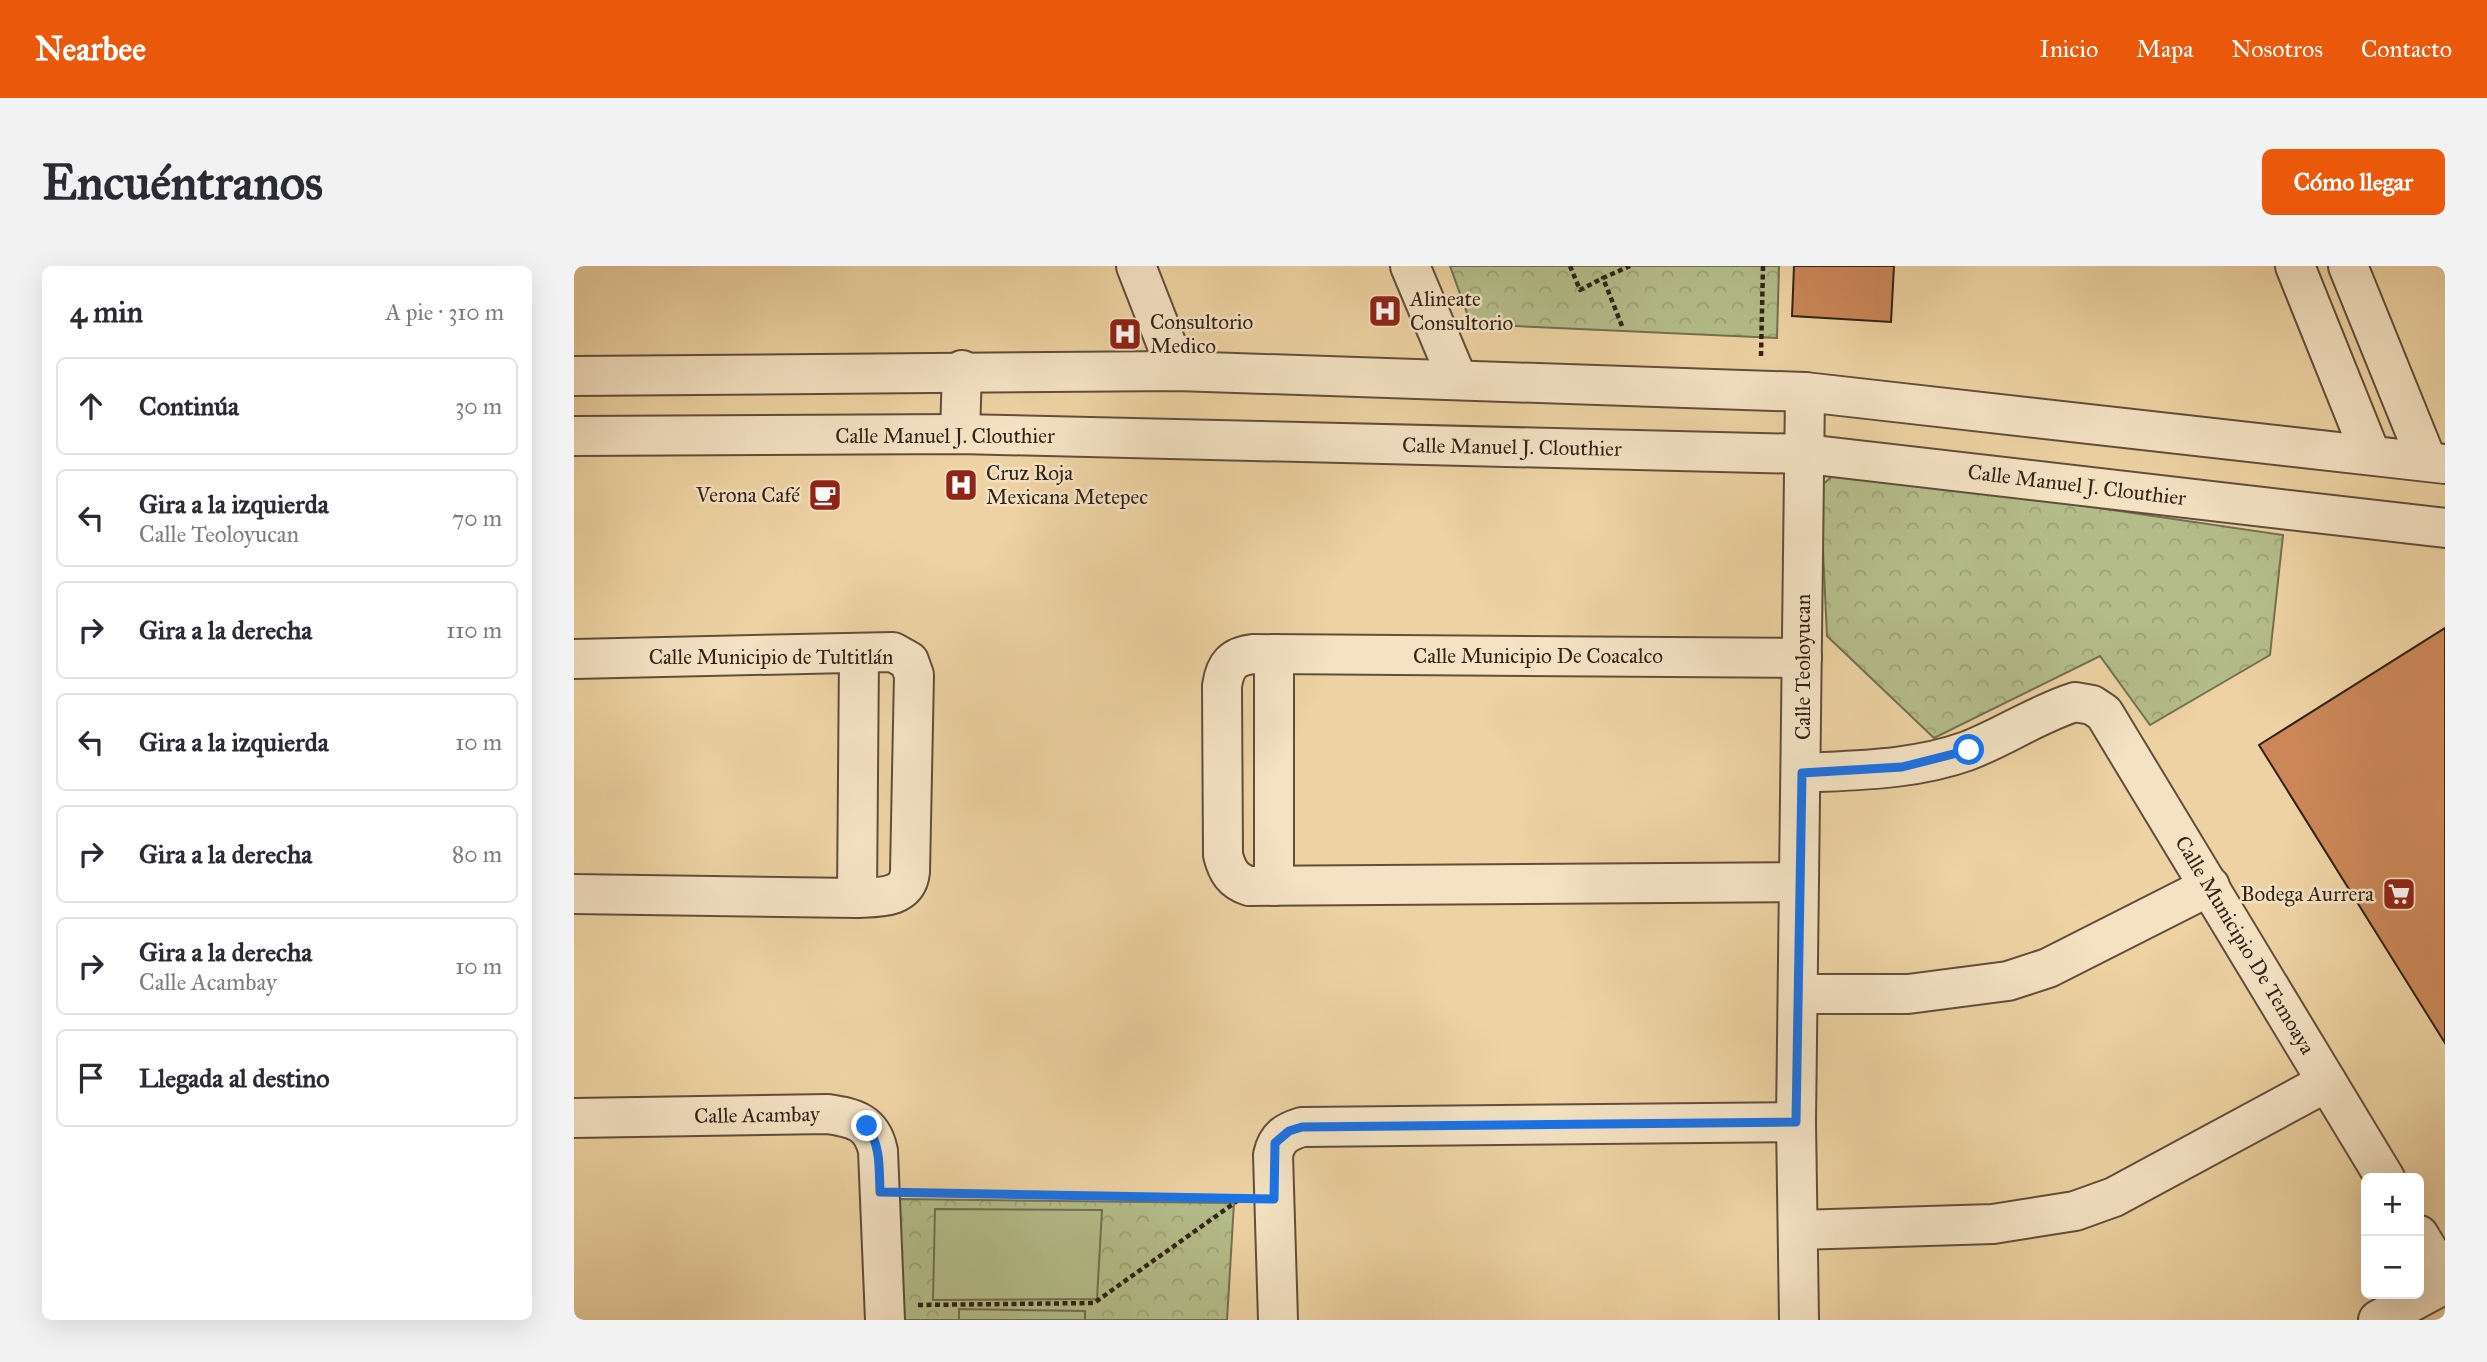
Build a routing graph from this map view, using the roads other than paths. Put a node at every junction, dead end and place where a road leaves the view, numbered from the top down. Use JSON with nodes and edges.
{"nodes":[{"id":1,"x":1136,"y":266,"type":"edge"},
{"id":2,"x":1410,"y":266,"type":"edge"},
{"id":3,"x":2295,"y":266,"type":"edge"},
{"id":4,"x":2348,"y":266,"type":"edge"},
{"id":5,"x":962,"y":370,"type":"junction"},
{"id":6,"x":1178,"y":371,"type":"junction"},
{"id":7,"x":574,"y":376,"type":"edge"},
{"id":8,"x":1457,"y":379,"type":"junction"},
{"id":9,"x":1805,"y":392,"type":"junction"},
{"id":10,"x":960,"y":434,"type":"junction"},
{"id":11,"x":574,"y":436,"type":"edge"},
{"id":12,"x":1806,"y":454,"type":"junction"},
{"id":13,"x":2371,"y":455,"type":"junction"},
{"id":14,"x":2436,"y":462,"type":"edge"},
{"id":15,"x":2445,"y":528,"type":"edge"},
{"id":16,"x":859,"y":654,"type":"junction"},
{"id":17,"x":1274,"y":654,"type":"junction"},
{"id":18,"x":1802,"y":658,"type":"junction"},
{"id":19,"x":574,"y":659,"type":"edge"},
{"id":20,"x":1802,"y":773,"type":"junction"},
{"id":21,"x":1798,"y":882,"type":"junction"},
{"id":22,"x":1274,"y":886,"type":"junction"},
{"id":23,"x":2210,"y":886,"type":"junction"},
{"id":24,"x":574,"y":894,"type":"edge"},
{"id":25,"x":858,"y":898,"type":"junction"},
{"id":26,"x":1800,"y":994,"type":"junction"},
{"id":27,"x":2327,"y":1082,"type":"junction"},
{"id":28,"x":574,"y":1118,"type":"edge"},
{"id":29,"x":1796,"y":1122,"type":"junction"},
{"id":30,"x":2382,"y":1173,"type":"edge"},
{"id":31,"x":1798,"y":1230,"type":"junction"},
{"id":32,"x":2420,"y":1236,"type":"edge"},
{"id":33,"x":2445,"y":1278,"type":"edge"},
{"id":34,"x":2445,"y":1284,"type":"edge"},
{"id":35,"x":885,"y":1313,"type":"edge"},
{"id":36,"x":1278,"y":1320,"type":"edge"},
{"id":37,"x":1799,"y":1320,"type":"edge"},
{"id":38,"x":2378,"y":1320,"type":"edge"}],
"edges":[{"from":1,"to":6,"type":"street"},
{"from":2,"to":8,"type":"street"},
{"from":3,"to":13,"type":"street"},
{"from":4,"to":14,"type":"street"},
{"from":5,"to":6,"type":"street"},
{"from":5,"to":7,"type":"street"},
{"from":5,"to":10,"type":"street"},
{"from":6,"to":8,"type":"street"},
{"from":8,"to":9,"type":"street"},
{"from":9,"to":12,"type":"street","name":"Calle Teoloyucan"},
{"from":9,"to":13,"type":"street"},
{"from":10,"to":11,"type":"street","name":"Calle Manuel J. Clouthier"},
{"from":10,"to":12,"type":"street","name":"Calle Manuel J. Clouthier"},
{"from":12,"to":15,"type":"street","name":"Calle Manuel J. Clouthier"},
{"from":12,"to":18,"type":"street","name":"Calle Teoloyucan"},
{"from":13,"to":14,"type":"street"},
{"from":16,"to":19,"type":"street","name":"Calle Municipio de Tultitlán"},
{"from":16,"to":25,"type":"street"},
{"from":16,"to":25,"type":"street","name":"Calle Municipio de Tultitlán"},
{"from":17,"to":18,"type":"street","name":"Calle Municipio De Coacalco"},
{"from":17,"to":22,"type":"street"},
{"from":17,"to":22,"type":"street","name":"Calle Municipio De Coacalco"},
{"from":18,"to":20,"type":"street","name":"Calle Teoloyucan"},
{"from":20,"to":21,"type":"street","name":"Calle Teoloyucan"},
{"from":20,"to":23,"type":"street","name":"Calle Municipio De Temoaya"},
{"from":21,"to":22,"type":"street","name":"Calle Municipio De Coacalco"},
{"from":21,"to":26,"type":"street","name":"Calle Teoloyucan"},
{"from":23,"to":26,"type":"street"},
{"from":23,"to":27,"type":"street","name":"Calle Municipio De Temoaya"},
{"from":24,"to":25,"type":"street","name":"Calle Municipio de Tultitlán"},
{"from":26,"to":29,"type":"street","name":"Calle Teoloyucan"},
{"from":27,"to":30,"type":"street","name":"Calle Municipio De Temoaya"},
{"from":27,"to":31,"type":"street"},
{"from":28,"to":35,"type":"street","name":"Calle Acambay"},
{"from":29,"to":31,"type":"street","name":"Calle Teoloyucan"},
{"from":29,"to":36,"type":"street"},
{"from":31,"to":37,"type":"street","name":"Calle Teoloyucan"},
{"from":32,"to":33,"type":"street"},
{"from":34,"to":38,"type":"street"}]}
